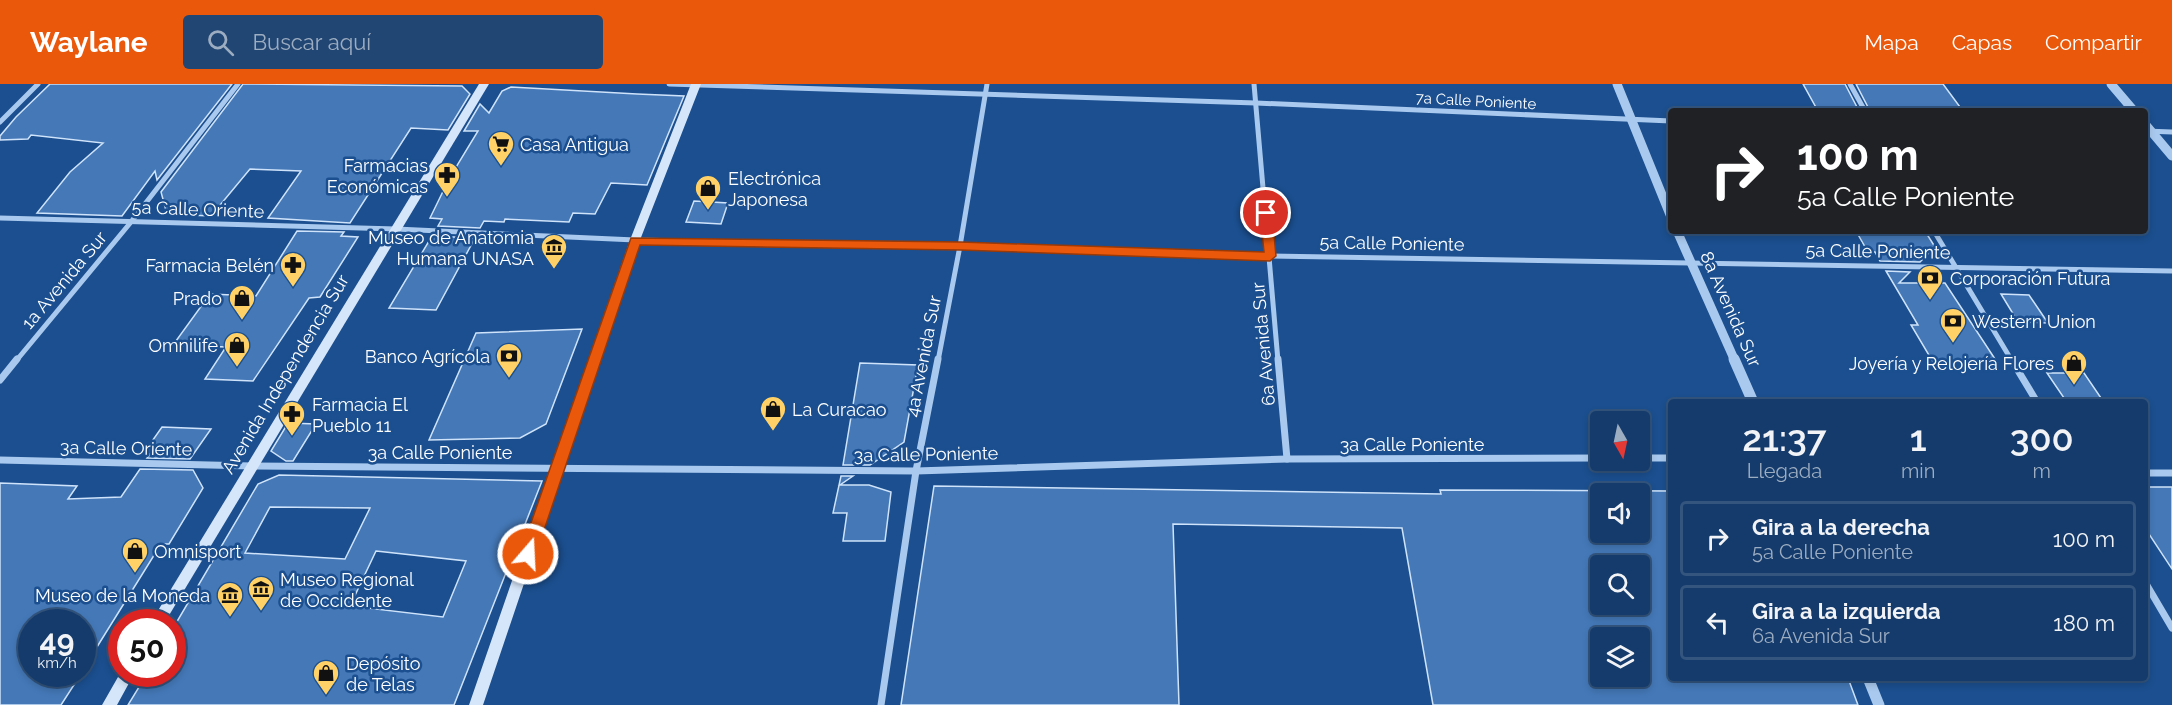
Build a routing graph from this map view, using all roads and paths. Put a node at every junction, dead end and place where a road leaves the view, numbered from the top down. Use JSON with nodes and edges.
{"nodes":[{"id":1,"x":38,"y":84,"type":"edge"},
{"id":2,"x":238,"y":84,"type":"edge"},
{"id":3,"x":484,"y":84,"type":"edge"},
{"id":4,"x":669,"y":84,"type":"edge"},
{"id":5,"x":987,"y":84,"type":"edge"},
{"id":6,"x":1254,"y":84,"type":"edge"},
{"id":7,"x":1617,"y":84,"type":"edge"},
{"id":8,"x":1850,"y":84,"type":"edge"},
{"id":9,"x":2111,"y":84,"type":"edge"},
{"id":10,"x":696,"y":85,"type":"edge"},
{"id":11,"x":986,"y":94,"type":"junction"},
{"id":12,"x":1256,"y":103,"type":"junction"},
{"id":13,"x":1863,"y":108,"type":"edge"},
{"id":14,"x":2131,"y":108,"type":"edge"},
{"id":15,"x":1630,"y":120,"type":"junction"},
{"id":16,"x":1668,"y":121,"type":"edge"},
{"id":17,"x":0,"y":122,"type":"edge"},
{"id":18,"x":2148,"y":129,"type":"edge"},
{"id":19,"x":2148,"y":130,"type":"edge"},
{"id":20,"x":2172,"y":132,"type":"edge"},
{"id":21,"x":2172,"y":156,"type":"edge"},
{"id":22,"x":1668,"y":210,"type":"edge"},
{"id":23,"x":0,"y":218,"type":"edge"},
{"id":24,"x":132,"y":222,"type":"junction"},
{"id":25,"x":396,"y":230,"type":"junction"},
{"id":26,"x":1678,"y":234,"type":"edge"},
{"id":27,"x":1936,"y":234,"type":"edge"},
{"id":28,"x":635,"y":240,"type":"junction"},
{"id":29,"x":960,"y":246,"type":"junction"},
{"id":30,"x":1270,"y":256,"type":"junction"},
{"id":31,"x":1690,"y":262,"type":"junction"},
{"id":32,"x":1955,"y":267,"type":"junction"},
{"id":33,"x":2172,"y":271,"type":"edge"},
{"id":34,"x":0,"y":380,"type":"edge"},
{"id":35,"x":1752,"y":399,"type":"edge"},
{"id":36,"x":2035,"y":399,"type":"edge"},
{"id":37,"x":1590,"y":458,"type":"edge"},
{"id":38,"x":1650,"y":458,"type":"edge"},
{"id":39,"x":1668,"y":458,"type":"edge"},
{"id":40,"x":1287,"y":459,"type":"junction"},
{"id":41,"x":0,"y":460,"type":"edge"},
{"id":42,"x":252,"y":466,"type":"junction"},
{"id":43,"x":558,"y":467,"type":"junction"},
{"id":44,"x":916,"y":471,"type":"junction"},
{"id":45,"x":2148,"y":473,"type":"edge"},
{"id":46,"x":2172,"y":473,"type":"edge"},
{"id":47,"x":2148,"y":587,"type":"edge"},
{"id":48,"x":166,"y":609,"type":"edge"},
{"id":49,"x":2172,"y":628,"type":"edge"},
{"id":50,"x":1869,"y":681,"type":"edge"},
{"id":51,"x":120,"y":687,"type":"edge"},
{"id":52,"x":109,"y":705,"type":"edge"},
{"id":53,"x":476,"y":705,"type":"edge"},
{"id":54,"x":881,"y":705,"type":"edge"},
{"id":55,"x":1879,"y":705,"type":"edge"}],
"edges":[{"from":1,"to":17,"type":"street"},
{"from":2,"to":24,"type":"street","name":"1a Avenida Sur"},
{"from":3,"to":25,"type":"main road","name":"Avenida Independencia Sur"},
{"from":4,"to":10,"type":"street","name":"7a Calle Poniente"},
{"from":5,"to":11,"type":"street","name":"4a Avenida Sur"},
{"from":6,"to":12,"type":"street","name":"6a Avenida Sur"},
{"from":7,"to":15,"type":"street"},
{"from":8,"to":13,"type":"street"},
{"from":9,"to":14,"type":"street"},
{"from":10,"to":11,"type":"street","name":"7a Calle Poniente"},
{"from":10,"to":28,"type":"main road"},
{"from":11,"to":12,"type":"street","name":"7a Calle Poniente"},
{"from":11,"to":29,"type":"street","name":"4a Avenida Sur"},
{"from":12,"to":15,"type":"street","name":"7a Calle Poniente"},
{"from":12,"to":30,"type":"street","name":"6a Avenida Sur"},
{"from":15,"to":16,"type":"street","name":"7a Calle Poniente"},
{"from":15,"to":22,"type":"street"},
{"from":18,"to":20,"type":"street"},
{"from":19,"to":21,"type":"street"},
{"from":23,"to":24,"type":"street","name":"5a Calle Oriente"},
{"from":24,"to":25,"type":"street","name":"5a Calle Oriente"},
{"from":24,"to":34,"type":"street","name":"1a Avenida Sur"},
{"from":25,"to":28,"type":"street","name":"5a Calle Poniente"},
{"from":25,"to":42,"type":"main road","name":"Avenida Independencia Sur"},
{"from":26,"to":31,"type":"street","name":"8a Avenida Sur"},
{"from":27,"to":32,"type":"street"},
{"from":28,"to":29,"type":"street","name":"5a Calle Poniente"},
{"from":28,"to":43,"type":"main road"},
{"from":29,"to":30,"type":"street","name":"5a Calle Poniente"},
{"from":29,"to":44,"type":"street","name":"4a Avenida Sur"},
{"from":30,"to":31,"type":"street","name":"5a Calle Poniente"},
{"from":30,"to":40,"type":"street","name":"6a Avenida Sur"},
{"from":31,"to":32,"type":"street","name":"5a Calle Poniente"},
{"from":31,"to":35,"type":"street","name":"8a Avenida Sur"},
{"from":32,"to":33,"type":"street","name":"5a Calle Poniente"},
{"from":32,"to":36,"type":"street"},
{"from":37,"to":40,"type":"street","name":"3a Calle Poniente"},
{"from":38,"to":39,"type":"street"},
{"from":40,"to":44,"type":"street","name":"3a Calle Poniente"},
{"from":41,"to":42,"type":"street","name":"3a Calle Oriente"},
{"from":42,"to":43,"type":"street","name":"3a Calle Poniente"},
{"from":42,"to":48,"type":"main road","name":"Avenida Independencia Sur"},
{"from":43,"to":44,"type":"street","name":"3a Calle Poniente"},
{"from":43,"to":53,"type":"main road"},
{"from":44,"to":54,"type":"street","name":"4a Avenida Sur"},
{"from":45,"to":46,"type":"street"},
{"from":47,"to":49,"type":"street"},
{"from":50,"to":55,"type":"street"},
{"from":51,"to":52,"type":"main road"}]}
